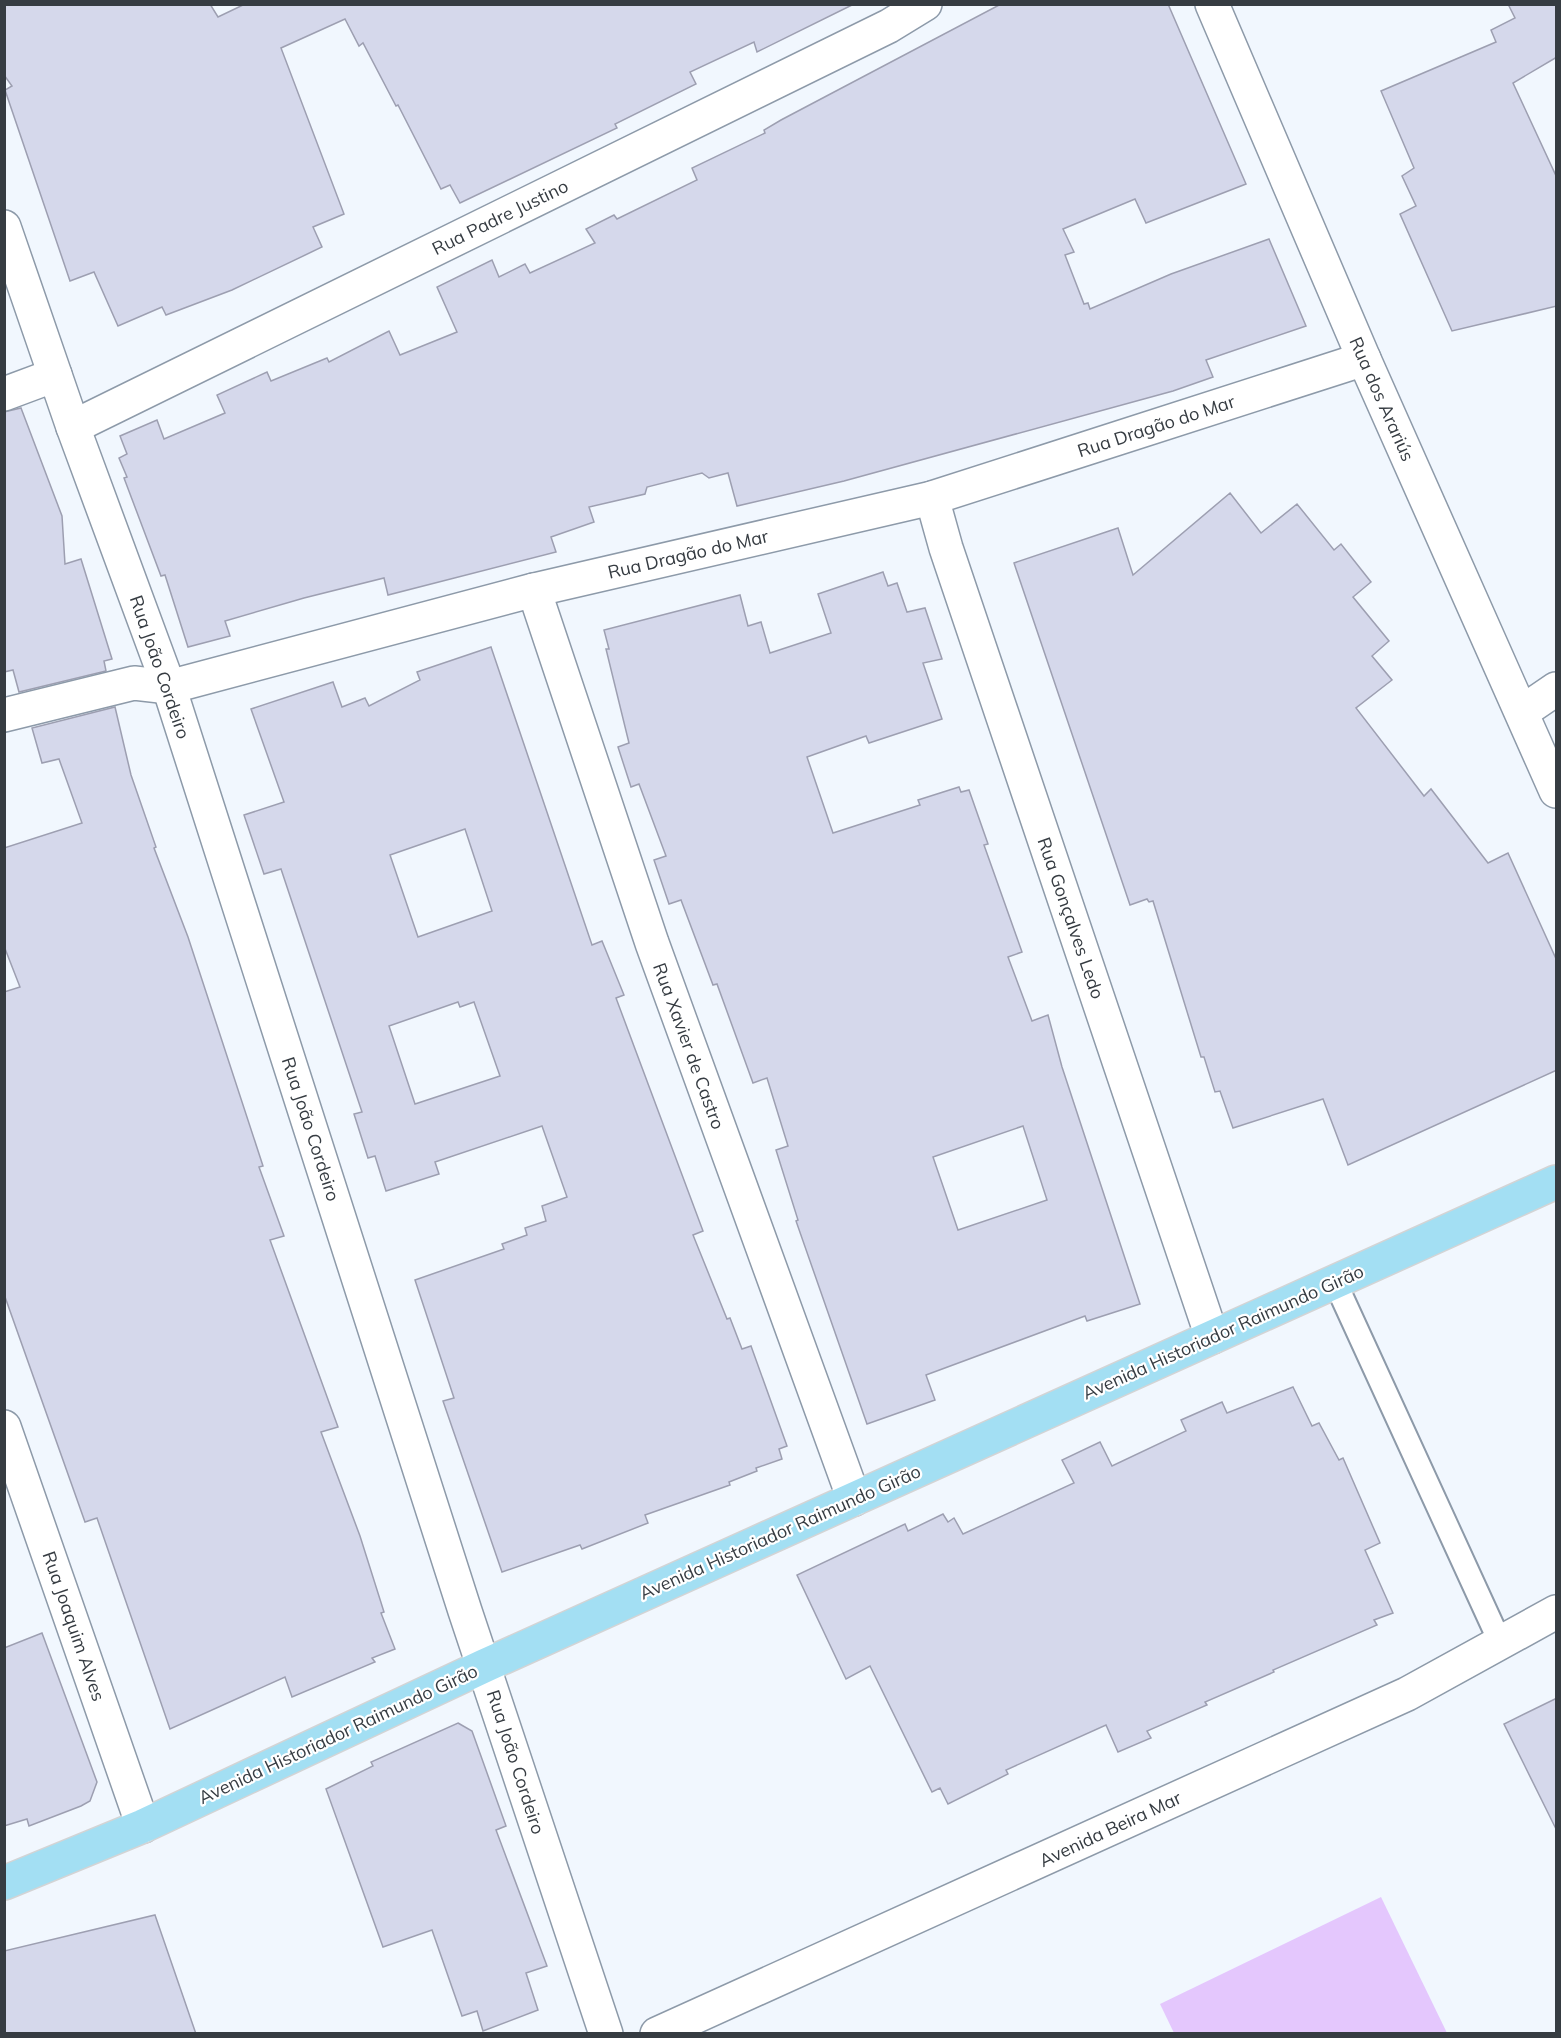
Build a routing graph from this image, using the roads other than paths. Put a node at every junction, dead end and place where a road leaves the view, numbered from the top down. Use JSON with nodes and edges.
{"nodes":[{"id":1,"x":925,"y":4,"type":"edge"},
{"id":2,"x":1212,"y":4,"type":"edge"},
{"id":3,"x":4,"y":228,"type":"edge"},
{"id":4,"x":1364,"y":359,"type":"junction"},
{"id":5,"x":55,"y":375,"type":"junction"},
{"id":6,"x":4,"y":394,"type":"edge"},
{"id":7,"x":73,"y":427,"type":"junction"},
{"id":8,"x":932,"y":498,"type":"junction"},
{"id":9,"x":534,"y":590,"type":"junction"},
{"id":10,"x":169,"y":687,"type":"junction"},
{"id":11,"x":1557,"y":689,"type":"edge"},
{"id":12,"x":1522,"y":712,"type":"junction"},
{"id":13,"x":4,"y":715,"type":"edge"},
{"id":14,"x":1557,"y":791,"type":"edge"},
{"id":15,"x":1557,"y":1182,"type":"edge"},
{"id":16,"x":1335,"y":1282,"type":"junction"},
{"id":17,"x":1212,"y":1337,"type":"junction"},
{"id":18,"x":4,"y":1427,"type":"edge"},
{"id":19,"x":854,"y":1499,"type":"junction"},
{"id":20,"x":1557,"y":1612,"type":"edge"},
{"id":21,"x":1500,"y":1642,"type":"junction"},
{"id":22,"x":484,"y":1666,"type":"junction"},
{"id":23,"x":143,"y":1826,"type":"junction"},
{"id":24,"x":4,"y":1883,"type":"edge"},
{"id":25,"x":606,"y":2034,"type":"edge"},
{"id":26,"x":657,"y":2034,"type":"edge"}],
"edges":[{"from":1,"to":7,"type":"street","name":"Rua Padre Justino"},
{"from":2,"to":4,"type":"street","name":"Rua dos Arariús"},
{"from":3,"to":5,"type":"street","name":"Rua João Cordeiro"},
{"from":4,"to":8,"type":"street","name":"Rua Dragão do Mar"},
{"from":4,"to":12,"type":"street","name":"Rua dos Arariús"},
{"from":5,"to":6,"type":"street"},
{"from":5,"to":7,"type":"street","name":"Rua João Cordeiro"},
{"from":7,"to":10,"type":"street","name":"Rua João Cordeiro"},
{"from":8,"to":9,"type":"street","name":"Rua Dragão do Mar"},
{"from":8,"to":17,"type":"street","name":"Rua Gonçalves Ledo"},
{"from":9,"to":10,"type":"street","name":"Rua Dragão do Mar"},
{"from":9,"to":19,"type":"street","name":"Rua Xavier de Castro"},
{"from":10,"to":13,"type":"street","name":"Rua Dragão do Mar"},
{"from":10,"to":22,"type":"street","name":"Rua João Cordeiro"},
{"from":11,"to":12,"type":"street"},
{"from":12,"to":14,"type":"street","name":"Rua dos Arariús"},
{"from":15,"to":16,"type":"main road","name":"Avenida Historiador Raimundo Girão"},
{"from":16,"to":17,"type":"main road","name":"Avenida Historiador Raimundo Girão"},
{"from":16,"to":21,"type":"lane"},
{"from":17,"to":19,"type":"main road","name":"Avenida Historiador Raimundo Girão"},
{"from":18,"to":23,"type":"street","name":"Rua Joaquim Alves"},
{"from":19,"to":22,"type":"main road","name":"Avenida Historiador Raimundo Girão"},
{"from":20,"to":21,"type":"street","name":"Avenida Beira Mar"},
{"from":21,"to":26,"type":"street","name":"Avenida Beira Mar"},
{"from":22,"to":23,"type":"main road","name":"Avenida Historiador Raimundo Girão"},
{"from":22,"to":25,"type":"street","name":"Rua João Cordeiro"},
{"from":23,"to":24,"type":"main road","name":"Avenida Historiador Raimundo Girão"}]}
